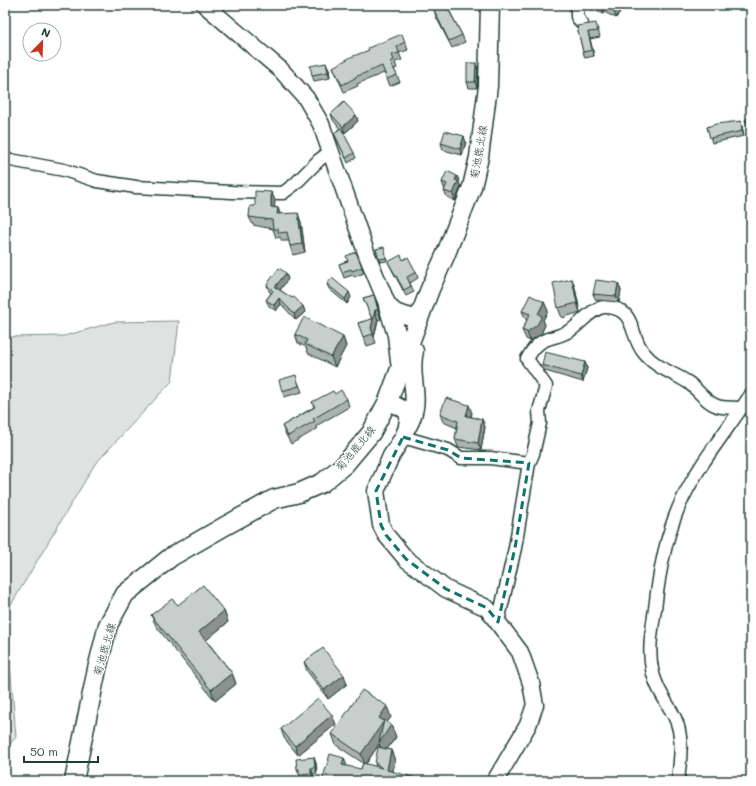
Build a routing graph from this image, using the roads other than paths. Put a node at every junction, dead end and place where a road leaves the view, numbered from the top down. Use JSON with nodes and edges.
{"nodes":[{"id":1,"x":205,"y":5,"type":"edge"},
{"id":2,"x":490,"y":5,"type":"edge"},
{"id":3,"x":577,"y":5,"type":"edge"},
{"id":4,"x":582,"y":24,"type":"edge"},
{"id":5,"x":331,"y":151,"type":"junction"},
{"id":6,"x":5,"y":159,"type":"edge"},
{"id":7,"x":388,"y":306,"type":"junction"},
{"id":8,"x":420,"y":313,"type":"junction"},
{"id":9,"x":401,"y":369,"type":"junction"},
{"id":10,"x":751,"y":394,"type":"edge"},
{"id":11,"x":388,"y":401,"type":"junction"},
{"id":12,"x":742,"y":408,"type":"junction"},
{"id":13,"x":405,"y":431,"type":"junction"},
{"id":14,"x":529,"y":463,"type":"junction"},
{"id":15,"x":498,"y":622,"type":"junction"},
{"id":16,"x":74,"y":781,"type":"edge"},
{"id":17,"x":495,"y":781,"type":"edge"},
{"id":18,"x":678,"y":781,"type":"edge"}],
"edges":[{"from":1,"to":5,"type":"street"},
{"from":2,"to":8,"type":"main road","name":"菊池鹿北線"},
{"from":3,"to":4,"type":"street"},
{"from":5,"to":6,"type":"street"},
{"from":5,"to":7,"type":"street"},
{"from":7,"to":8,"type":"street"},
{"from":7,"to":9,"type":"main road"},
{"from":8,"to":9,"type":"main road","name":"菊池鹿北線"},
{"from":8,"to":13,"type":"main road"},
{"from":9,"to":11,"type":"main road","name":"菊池鹿北線"},
{"from":10,"to":12,"type":"street"},
{"from":11,"to":13,"type":"street"},
{"from":11,"to":16,"type":"main road","name":"菊池鹿北線"},
{"from":12,"to":14,"type":"street"},
{"from":12,"to":18,"type":"street"},
{"from":13,"to":14,"type":"street"},
{"from":13,"to":15,"type":"street"},
{"from":14,"to":15,"type":"street"},
{"from":15,"to":17,"type":"street"}]}
